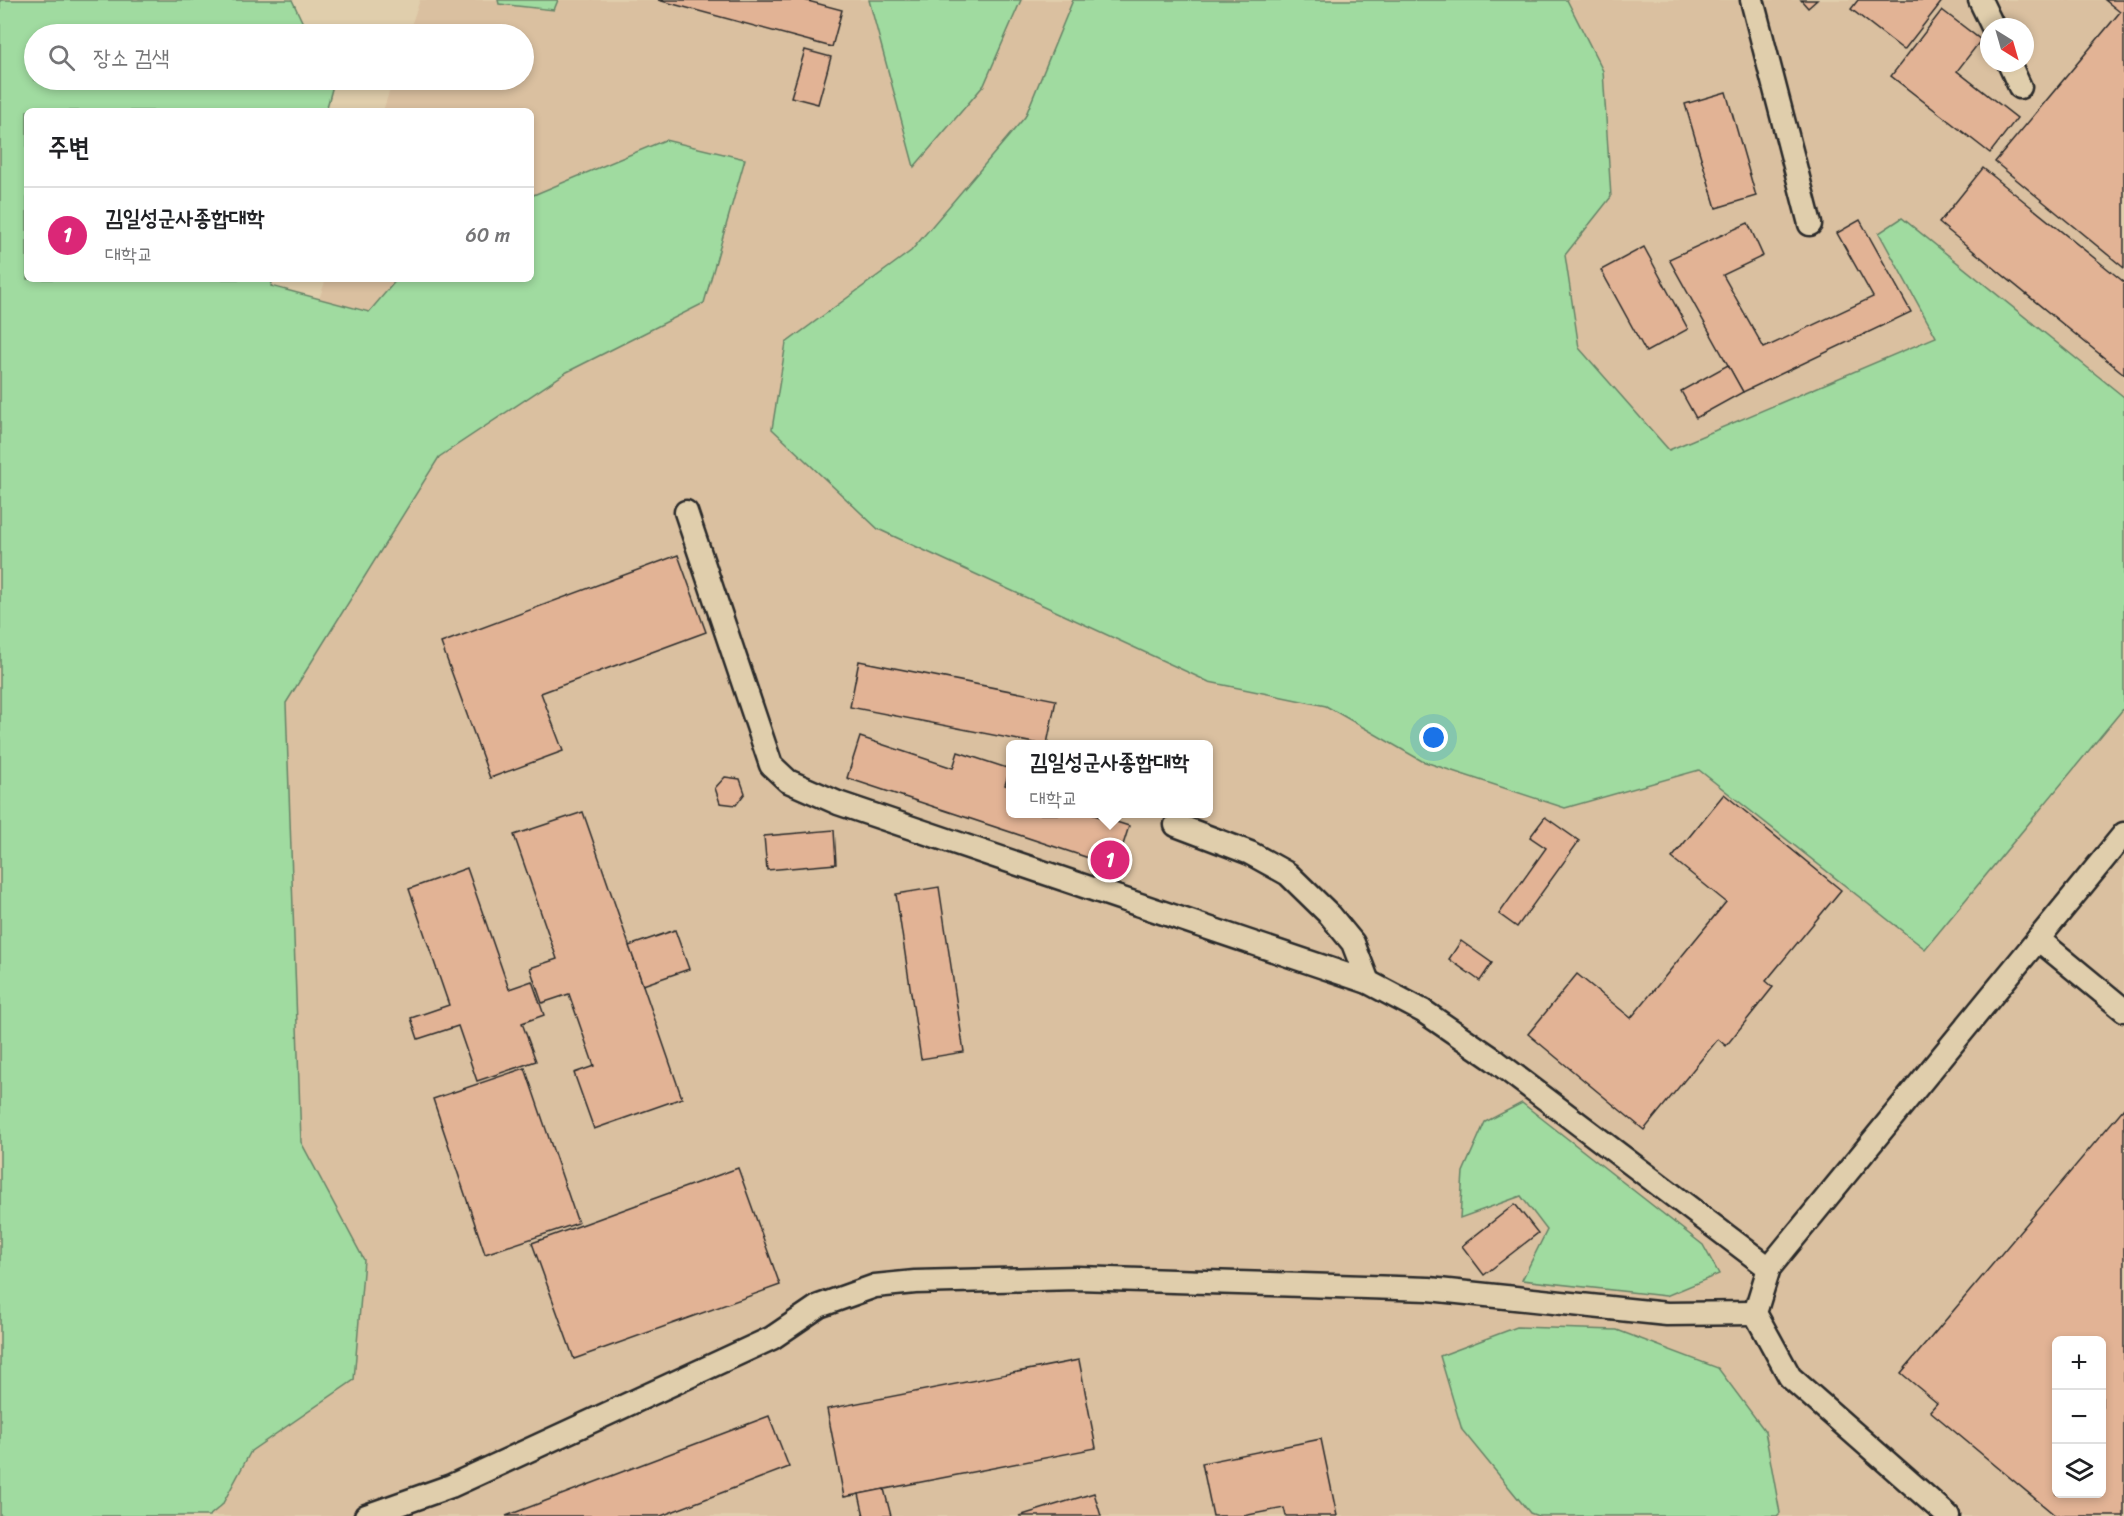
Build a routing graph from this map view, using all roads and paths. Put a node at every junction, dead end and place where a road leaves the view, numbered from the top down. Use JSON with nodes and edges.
{"nodes":[{"id":1,"x":1752,"y":0,"type":"edge"},
{"id":2,"x":1980,"y":0,"type":"edge"},
{"id":3,"x":1989,"y":18,"type":"edge"},
{"id":4,"x":2013,"y":72,"type":"edge"},
{"id":5,"x":2020,"y":87,"type":"dead end"},
{"id":6,"x":1810,"y":224,"type":"dead end"},
{"id":7,"x":686,"y":512,"type":"dead end"},
{"id":8,"x":1176,"y":825,"type":"dead end"},
{"id":9,"x":2124,"y":834,"type":"edge"},
{"id":10,"x":2038,"y":939,"type":"junction"},
{"id":11,"x":1368,"y":982,"type":"junction"},
{"id":12,"x":2124,"y":1010,"type":"edge"},
{"id":13,"x":1769,"y":1268,"type":"junction"},
{"id":14,"x":1755,"y":1313,"type":"junction"},
{"id":15,"x":366,"y":1516,"type":"edge"},
{"id":16,"x":1947,"y":1516,"type":"edge"}],
"edges":[{"from":1,"to":6,"type":"lane"},
{"from":2,"to":3,"type":"lane"},
{"from":4,"to":5,"type":"lane"},
{"from":7,"to":11,"type":"lane"},
{"from":8,"to":11,"type":"lane"},
{"from":9,"to":10,"type":"lane"},
{"from":10,"to":12,"type":"lane"},
{"from":10,"to":13,"type":"lane"},
{"from":11,"to":13,"type":"lane"},
{"from":13,"to":14,"type":"lane"},
{"from":14,"to":15,"type":"lane"},
{"from":14,"to":16,"type":"lane"}]}
